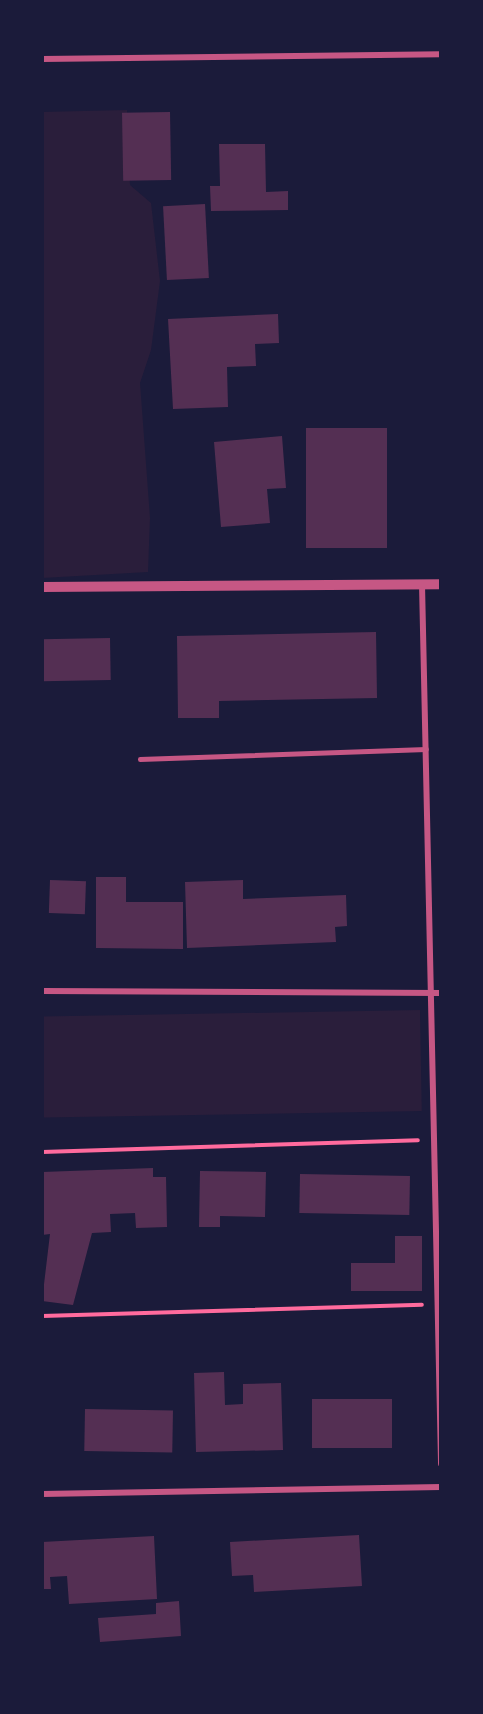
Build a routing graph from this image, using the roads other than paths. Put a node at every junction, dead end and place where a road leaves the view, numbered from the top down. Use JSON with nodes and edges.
{"nodes":[{"id":1,"x":441,"y":54,"type":"edge"},
{"id":2,"x":42,"y":59,"type":"edge"},
{"id":3,"x":422,"y":584,"type":"junction"},
{"id":4,"x":441,"y":584,"type":"edge"},
{"id":5,"x":42,"y":587,"type":"edge"},
{"id":6,"x":426,"y":749,"type":"junction"},
{"id":7,"x":141,"y":759,"type":"dead end"},
{"id":8,"x":42,"y":992,"type":"edge"},
{"id":9,"x":431,"y":993,"type":"junction"},
{"id":10,"x":441,"y":993,"type":"edge"},
{"id":11,"x":433,"y":1116,"type":"junction"},
{"id":12,"x":441,"y":1116,"type":"edge"},
{"id":13,"x":439,"y":1305,"type":"edge"},
{"id":14,"x":441,"y":1464,"type":"edge"},
{"id":15,"x":441,"y":1487,"type":"edge"},
{"id":16,"x":42,"y":1494,"type":"edge"}],
"edges":[{"from":1,"to":2,"type":"street"},
{"from":3,"to":4,"type":"street"},
{"from":3,"to":5,"type":"street"},
{"from":3,"to":6,"type":"street"},
{"from":6,"to":7,"type":"lane"},
{"from":6,"to":9,"type":"street"},
{"from":8,"to":9,"type":"street"},
{"from":9,"to":10,"type":"street"},
{"from":9,"to":11,"type":"street"},
{"from":11,"to":12,"type":"street"},
{"from":11,"to":13,"type":"street"},
{"from":13,"to":14,"type":"street"},
{"from":15,"to":16,"type":"street"}]}
